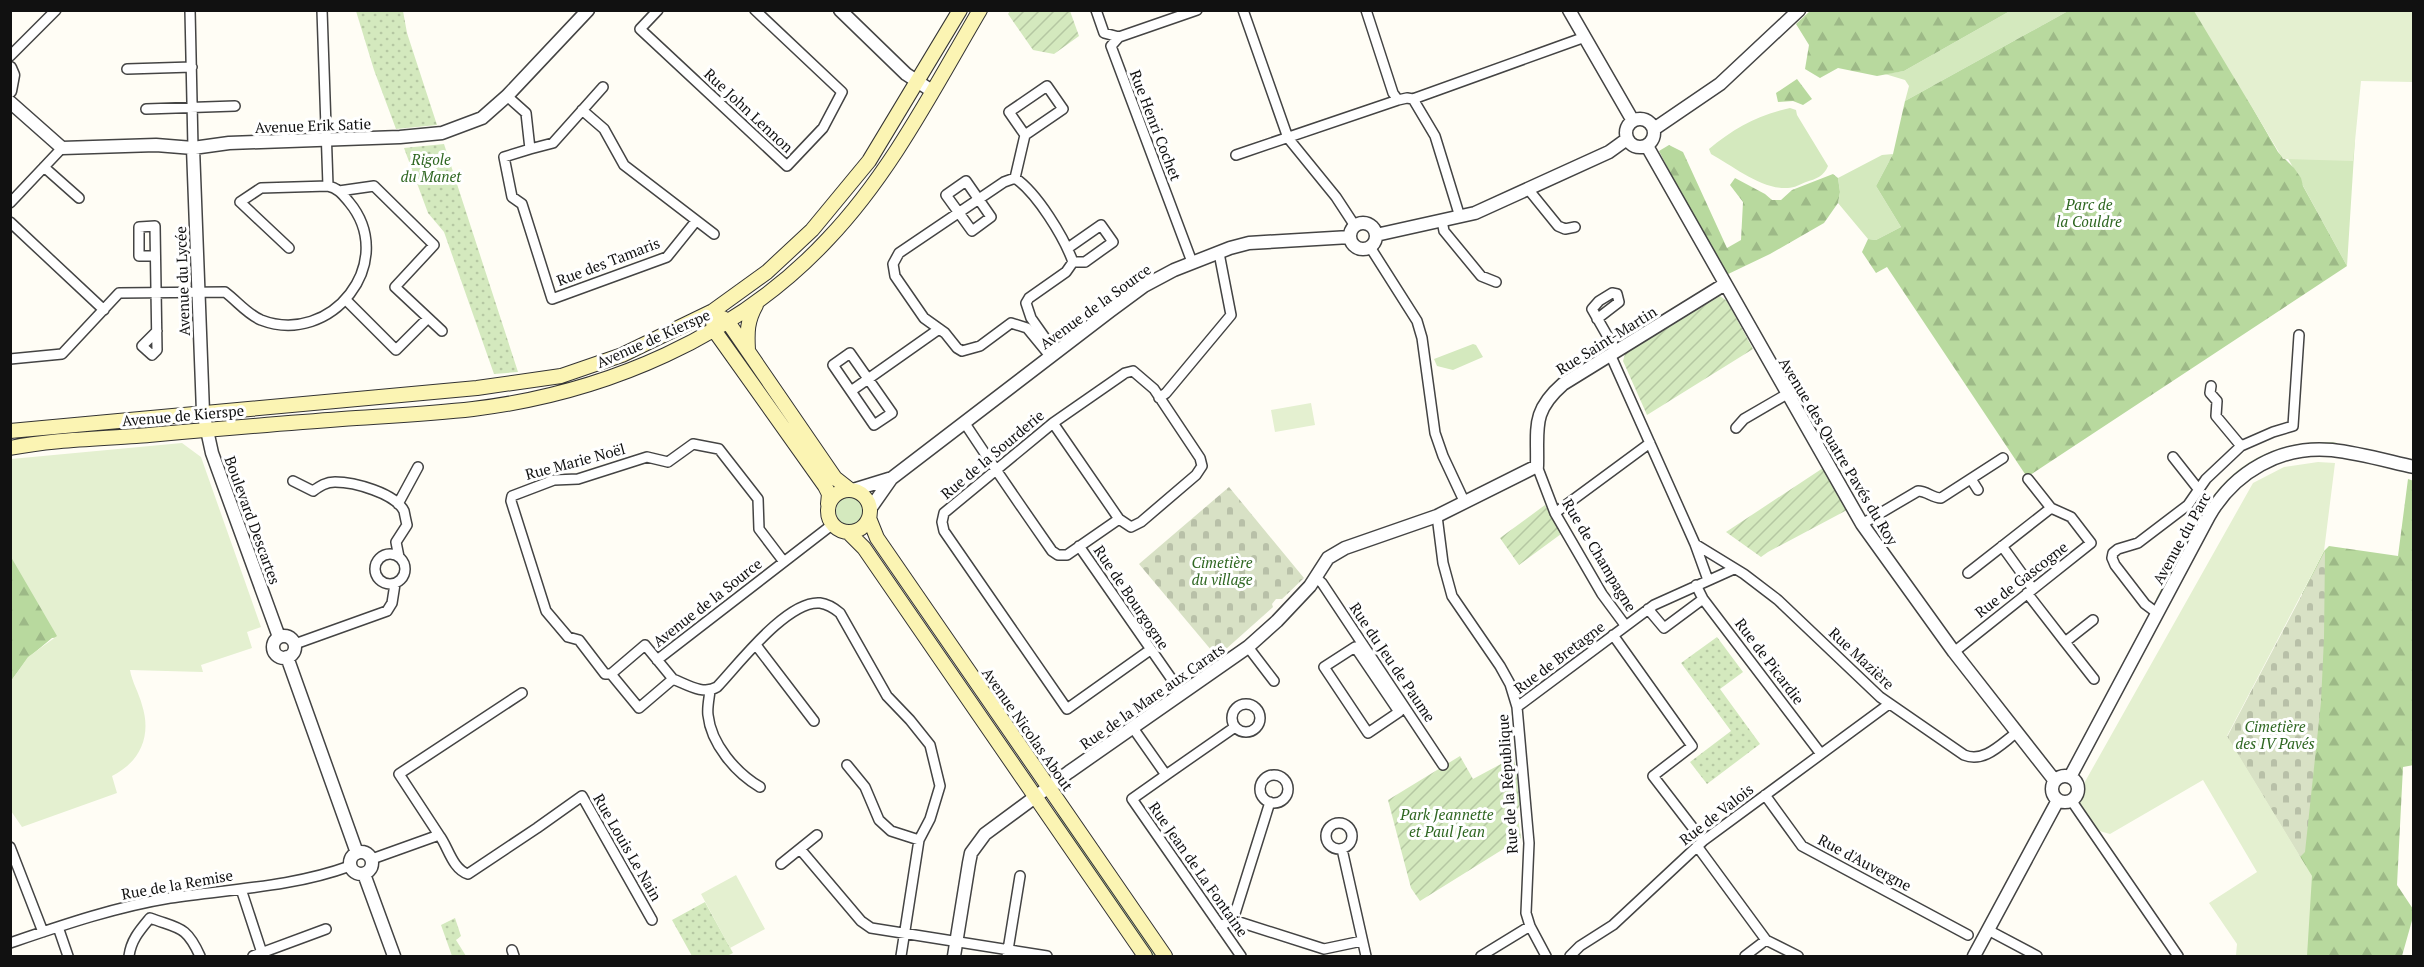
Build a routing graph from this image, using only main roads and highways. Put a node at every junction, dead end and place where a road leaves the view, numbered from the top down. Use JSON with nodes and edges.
{"nodes":[{"id":1,"x":960,"y":10,"type":"edge"},
{"id":2,"x":980,"y":10,"type":"edge"},
{"id":3,"x":759,"y":300,"type":"junction"},
{"id":4,"x":721,"y":317,"type":"junction"},
{"id":5,"x":714,"y":330,"type":"junction"},
{"id":6,"x":749,"y":352,"type":"junction"},
{"id":7,"x":326,"y":401,"type":"junction"},
{"id":8,"x":203,"y":412,"type":"junction"},
{"id":9,"x":206,"y":429,"type":"junction"},
{"id":10,"x":10,"y":431,"type":"edge"},
{"id":11,"x":83,"y":440,"type":"junction"},
{"id":12,"x":10,"y":448,"type":"edge"},
{"id":13,"x":851,"y":490,"type":"junction"},
{"id":14,"x":828,"y":504,"type":"junction"},
{"id":15,"x":869,"y":514,"type":"junction"},
{"id":16,"x":849,"y":532,"type":"junction"},
{"id":17,"x":1145,"y":957,"type":"edge"},
{"id":18,"x":1165,"y":957,"type":"edge"}],
"edges":[{"from":1,"to":4,"type":"main road"},
{"from":2,"to":3,"type":"main road","name":"Avenue de Kierspe"},
{"from":3,"to":4,"type":"main road","name":"Avenue de Kierspe"},
{"from":3,"to":6,"type":"main road"},
{"from":4,"to":5,"type":"main road","name":"Avenue de Kierspe"},
{"from":4,"to":6,"type":"main road","name":"Avenue Nicolas About"},
{"from":4,"to":7,"type":"main road","name":"Avenue de Kierspe"},
{"from":5,"to":9,"type":"main road","name":"Avenue de Kierspe"},
{"from":5,"to":14,"type":"main road"},
{"from":6,"to":13,"type":"main road","name":"Avenue Nicolas About"},
{"from":7,"to":8,"type":"main road","name":"Avenue de Kierspe"},
{"from":7,"to":9,"type":"main road"},
{"from":8,"to":10,"type":"main road","name":"Avenue de Kierspe"},
{"from":8,"to":11,"type":"main road"},
{"from":9,"to":11,"type":"main road","name":"Avenue de Kierspe"},
{"from":11,"to":12,"type":"main road","name":"Avenue de Kierspe"},
{"from":13,"to":14,"type":"main road"},
{"from":13,"to":15,"type":"main road","name":"Avenue Nicolas About"},
{"from":14,"to":16,"type":"main road","name":"Avenue Nicolas About"},
{"from":15,"to":16,"type":"main road"},
{"from":15,"to":18,"type":"main road","name":"Avenue Nicolas About"},
{"from":16,"to":17,"type":"main road","name":"Avenue Nicolas About"}]}
